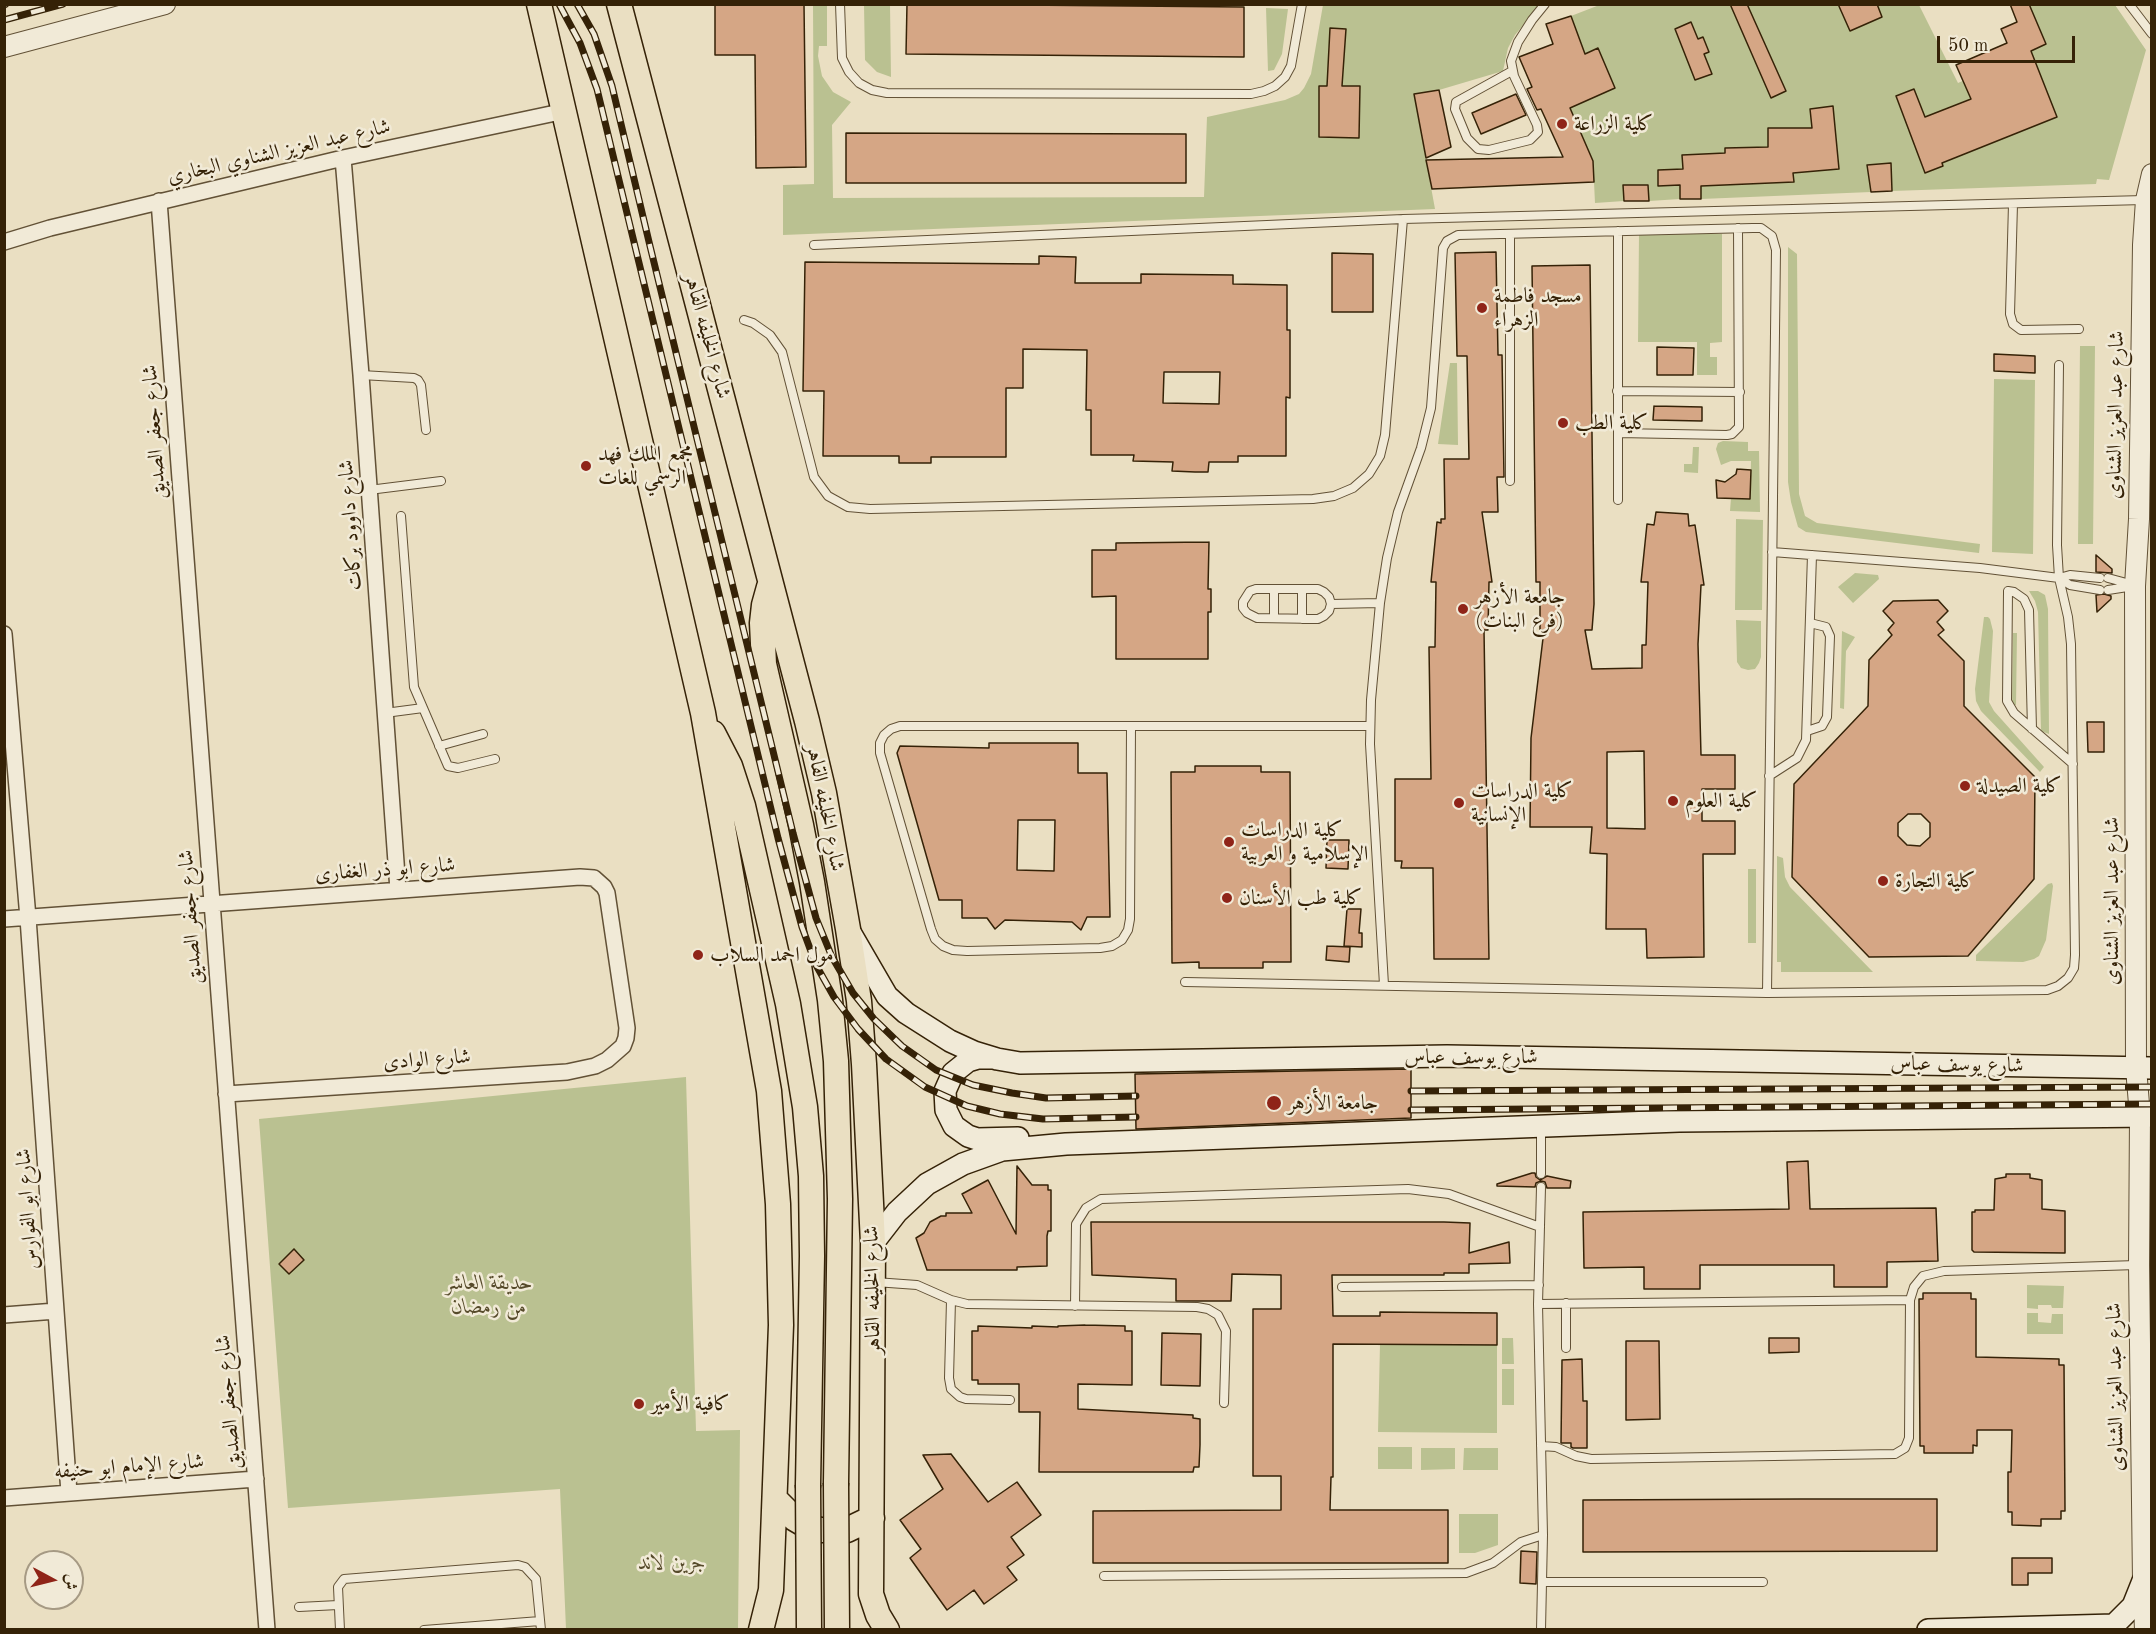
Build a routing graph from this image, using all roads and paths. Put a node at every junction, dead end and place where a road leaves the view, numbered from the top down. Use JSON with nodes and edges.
{"nodes":[{"id":1,"x":165,"y":4,"type":"edge"},
{"id":2,"x":539,"y":4,"type":"edge"},
{"id":3,"x":619,"y":4,"type":"edge"},
{"id":4,"x":840,"y":4,"type":"edge"},
{"id":5,"x":1302,"y":4,"type":"edge"},
{"id":6,"x":1545,"y":4,"type":"edge"},
{"id":7,"x":2128,"y":4,"type":"edge"},
{"id":8,"x":2151,"y":34,"type":"edge"},
{"id":9,"x":4,"y":47,"type":"edge"},
{"id":10,"x":1512,"y":71,"type":"junction"},
{"id":11,"x":565,"y":111,"type":"junction"},
{"id":12,"x":343,"y":158,"type":"junction"},
{"id":13,"x":2151,"y":174,"type":"edge"},
{"id":14,"x":2146,"y":200,"type":"junction"},
{"id":15,"x":159,"y":201,"type":"junction"},
{"id":16,"x":2013,"y":204,"type":"junction"},
{"id":17,"x":1403,"y":219,"type":"junction"},
{"id":18,"x":1738,"y":228,"type":"junction"},
{"id":19,"x":1618,"y":231,"type":"junction"},
{"id":20,"x":1510,"y":234,"type":"junction"},
{"id":21,"x":4,"y":242,"type":"edge"},
{"id":22,"x":814,"y":245,"type":"dead end"},
{"id":23,"x":744,"y":320,"type":"dead end"},
{"id":24,"x":2079,"y":329,"type":"dead end"},
{"id":25,"x":2059,"y":365,"type":"dead end"},
{"id":26,"x":361,"y":375,"type":"junction"},
{"id":27,"x":1617,"y":391,"type":"junction"},
{"id":28,"x":1740,"y":392,"type":"junction"},
{"id":29,"x":426,"y":430,"type":"dead end"},
{"id":30,"x":1618,"y":433,"type":"junction"},
{"id":31,"x":441,"y":481,"type":"dead end"},
{"id":32,"x":1510,"y":481,"type":"dead end"},
{"id":33,"x":369,"y":490,"type":"junction"},
{"id":34,"x":1618,"y":500,"type":"dead end"},
{"id":35,"x":401,"y":516,"type":"dead end"},
{"id":36,"x":1772,"y":552,"type":"junction"},
{"id":37,"x":1812,"y":555,"type":"junction"},
{"id":38,"x":2059,"y":578,"type":"junction"},
{"id":39,"x":771,"y":581,"type":"junction"},
{"id":40,"x":2143,"y":586,"type":"edge"},
{"id":41,"x":1274,"y":589,"type":"junction"},
{"id":42,"x":1302,"y":589,"type":"junction"},
{"id":43,"x":1380,"y":603,"type":"junction"},
{"id":44,"x":1331,"y":604,"type":"junction"},
{"id":45,"x":1274,"y":618,"type":"junction"},
{"id":46,"x":1302,"y":619,"type":"junction"},
{"id":47,"x":1810,"y":623,"type":"junction"},
{"id":48,"x":4,"y":634,"type":"edge"},
{"id":49,"x":2144,"y":693,"type":"edge"},
{"id":50,"x":423,"y":708,"type":"junction"},
{"id":51,"x":703,"y":712,"type":"junction"},
{"id":52,"x":385,"y":713,"type":"junction"},
{"id":53,"x":1131,"y":726,"type":"junction"},
{"id":54,"x":1370,"y":726,"type":"junction"},
{"id":55,"x":2032,"y":729,"type":"junction"},
{"id":56,"x":1807,"y":730,"type":"junction"},
{"id":57,"x":483,"y":734,"type":"dead end"},
{"id":58,"x":439,"y":746,"type":"junction"},
{"id":59,"x":495,"y":759,"type":"dead end"},
{"id":60,"x":2073,"y":765,"type":"junction"},
{"id":61,"x":1769,"y":776,"type":"junction"},
{"id":62,"x":398,"y":890,"type":"junction"},
{"id":63,"x":211,"y":904,"type":"junction"},
{"id":64,"x":28,"y":918,"type":"junction"},
{"id":65,"x":4,"y":919,"type":"edge"},
{"id":66,"x":848,"y":929,"type":"junction"},
{"id":67,"x":1185,"y":982,"type":"dead end"},
{"id":68,"x":1384,"y":985,"type":"junction"},
{"id":69,"x":1767,"y":993,"type":"junction"},
{"id":70,"x":623,"y":1046,"type":"joint"},
{"id":71,"x":997,"y":1059,"type":"junction"},
{"id":72,"x":2144,"y":1068,"type":"edge"},
{"id":73,"x":226,"y":1094,"type":"junction"},
{"id":74,"x":2146,"y":1116,"type":"edge"},
{"id":75,"x":1541,"y":1126,"type":"junction"},
{"id":76,"x":1066,"y":1144,"type":"junction"},
{"id":77,"x":2145,"y":1170,"type":"edge"},
{"id":78,"x":1541,"y":1174,"type":"dead end"},
{"id":79,"x":1541,"y":1187,"type":"dead end"},
{"id":80,"x":1540,"y":1227,"type":"junction"},
{"id":81,"x":873,"y":1243,"type":"junction"},
{"id":82,"x":2139,"y":1265,"type":"junction"},
{"id":83,"x":874,"y":1282,"type":"junction"},
{"id":84,"x":1539,"y":1285,"type":"junction"},
{"id":85,"x":1342,"y":1287,"type":"dead end"},
{"id":86,"x":951,"y":1300,"type":"junction"},
{"id":87,"x":1910,"y":1300,"type":"junction"},
{"id":88,"x":1566,"y":1303,"type":"junction"},
{"id":89,"x":1538,"y":1304,"type":"junction"},
{"id":90,"x":1075,"y":1306,"type":"junction"},
{"id":91,"x":56,"y":1311,"type":"junction"},
{"id":92,"x":4,"y":1315,"type":"edge"},
{"id":93,"x":1566,"y":1347,"type":"dead end"},
{"id":94,"x":1010,"y":1400,"type":"dead end"},
{"id":95,"x":1224,"y":1403,"type":"dead end"},
{"id":96,"x":1541,"y":1446,"type":"junction"},
{"id":97,"x":256,"y":1479,"type":"junction"},
{"id":98,"x":69,"y":1493,"type":"junction"},
{"id":99,"x":4,"y":1498,"type":"edge"},
{"id":100,"x":775,"y":1499,"type":"junction"},
{"id":101,"x":872,"y":1518,"type":"junction"},
{"id":102,"x":1543,"y":1535,"type":"junction"},
{"id":103,"x":1104,"y":1576,"type":"dead end"},
{"id":104,"x":2143,"y":1581,"type":"junction"},
{"id":105,"x":1542,"y":1582,"type":"junction"},
{"id":106,"x":1763,"y":1582,"type":"dead end"},
{"id":107,"x":338,"y":1605,"type":"junction"},
{"id":108,"x":299,"y":1607,"type":"dead end"},
{"id":109,"x":540,"y":1625,"type":"edge"},
{"id":110,"x":2115,"y":1627,"type":"edge"},
{"id":111,"x":267,"y":1629,"type":"edge"},
{"id":112,"x":340,"y":1629,"type":"edge"},
{"id":113,"x":424,"y":1629,"type":"edge"},
{"id":114,"x":761,"y":1629,"type":"edge"},
{"id":115,"x":809,"y":1629,"type":"edge"},
{"id":116,"x":837,"y":1629,"type":"edge"},
{"id":117,"x":887,"y":1629,"type":"edge"},
{"id":118,"x":1541,"y":1629,"type":"edge"},
{"id":119,"x":1928,"y":1629,"type":"edge"},
{"id":120,"x":2145,"y":1629,"type":"edge"}],
"edges":[{"from":1,"to":9,"type":"street"},
{"from":2,"to":11,"type":"main road"},
{"from":3,"to":39,"type":"main road","name":"شارع الخليفه القاهر"},
{"from":4,"to":5,"type":"lane"},
{"from":6,"to":10,"type":"lane"},
{"from":7,"to":8,"type":"lane"},
{"from":10,"to":10,"type":"lane"},
{"from":11,"to":12,"type":"street","name":"شارع عبد العزيز الشناوي البخاري"},
{"from":11,"to":51,"type":"main road"},
{"from":12,"to":15,"type":"street","name":"شارع عبد العزيز الشناوي البخاري"},
{"from":12,"to":26,"type":"street","name":"شارع داوود بركات"},
{"from":13,"to":14,"type":"street","name":"شارع عبد العزيز الشناوى"},
{"from":14,"to":16,"type":"lane"},
{"from":14,"to":40,"type":"street","name":"شارع عبد العزيز الشناوى"},
{"from":15,"to":21,"type":"street","name":"شارع عبد العزيز الشناوي البخاري"},
{"from":15,"to":63,"type":"street","name":"شارع جعفر الصديق"},
{"from":16,"to":17,"type":"lane"},
{"from":16,"to":24,"type":"lane"},
{"from":17,"to":22,"type":"lane"},
{"from":17,"to":23,"type":"lane"},
{"from":18,"to":19,"type":"lane"},
{"from":18,"to":28,"type":"lane"},
{"from":18,"to":36,"type":"lane"},
{"from":19,"to":20,"type":"lane"},
{"from":19,"to":27,"type":"lane"},
{"from":20,"to":32,"type":"lane"},
{"from":20,"to":43,"type":"lane"},
{"from":25,"to":38,"type":"lane"},
{"from":26,"to":29,"type":"lane"},
{"from":26,"to":33,"type":"street","name":"شارع داوود بركات"},
{"from":27,"to":28,"type":"lane"},
{"from":27,"to":30,"type":"lane"},
{"from":28,"to":30,"type":"lane"},
{"from":30,"to":34,"type":"lane"},
{"from":31,"to":33,"type":"lane"},
{"from":33,"to":52,"type":"street","name":"شارع داوود بركات"},
{"from":35,"to":50,"type":"lane"},
{"from":36,"to":37,"type":"lane"},
{"from":36,"to":61,"type":"lane"},
{"from":37,"to":38,"type":"lane"},
{"from":37,"to":47,"type":"lane"},
{"from":38,"to":40,"type":"lane"},
{"from":38,"to":40,"type":"lane"},
{"from":38,"to":60,"type":"lane"},
{"from":39,"to":66,"type":"main road","name":"شارع الخليفه القاهر"},
{"from":39,"to":116,"type":"main road","bridge":true},
{"from":40,"to":49,"type":"street","name":"شارع عبد العزيز الشناوى"},
{"from":41,"to":42,"type":"lane"},
{"from":41,"to":45,"type":"lane"},
{"from":41,"to":45,"type":"lane"},
{"from":42,"to":44,"type":"lane"},
{"from":42,"to":46,"type":"lane"},
{"from":43,"to":44,"type":"lane"},
{"from":43,"to":54,"type":"lane"},
{"from":44,"to":46,"type":"lane"},
{"from":45,"to":46,"type":"lane"},
{"from":47,"to":56,"type":"lane"},
{"from":47,"to":56,"type":"lane"},
{"from":48,"to":64,"type":"street","name":"شارع ابو الفوارس"},
{"from":49,"to":72,"type":"street","name":"شارع عبد العزيز الشناوى"},
{"from":50,"to":52,"type":"lane"},
{"from":50,"to":58,"type":"lane"},
{"from":51,"to":100,"type":"main road"},
{"from":51,"to":115,"type":"main road","bridge":true},
{"from":52,"to":62,"type":"street","name":"شارع داوود بركات"},
{"from":53,"to":53,"type":"lane"},
{"from":53,"to":54,"type":"lane"},
{"from":54,"to":68,"type":"lane"},
{"from":55,"to":55,"type":"lane"},
{"from":55,"to":60,"type":"lane"},
{"from":56,"to":61,"type":"lane"},
{"from":57,"to":58,"type":"lane"},
{"from":58,"to":59,"type":"lane"},
{"from":60,"to":69,"type":"lane"},
{"from":61,"to":69,"type":"lane"},
{"from":62,"to":63,"type":"street","name":"شارع ابو ذر الغفارى"},
{"from":62,"to":70,"type":"street","name":"شارع ابو ذر الغفارى"},
{"from":63,"to":64,"type":"street","name":"شارع ابو ذر الغفارى"},
{"from":63,"to":73,"type":"street","name":"شارع جعفر الصديق"},
{"from":64,"to":65,"type":"street","name":"شارع ابو ذر الغفارى"},
{"from":64,"to":91,"type":"street","name":"شارع ابو الفوارس"},
{"from":66,"to":71,"type":"main road","name":"شارع يوسف عباس"},
{"from":66,"to":81,"type":"main road","name":"شارع الخليفه القاهر"},
{"from":67,"to":68,"type":"lane"},
{"from":68,"to":69,"type":"lane"},
{"from":70,"to":73,"type":"street","name":"شارع الوادى"},
{"from":71,"to":72,"type":"main road","name":"شارع يوسف عباس"},
{"from":71,"to":76,"type":"main road"},
{"from":72,"to":74,"type":"street","name":"شارع عبد العزيز الشناوى"},
{"from":73,"to":97,"type":"street","name":"شارع جعفر الصديق"},
{"from":74,"to":75,"type":"main road"},
{"from":74,"to":77,"type":"street","name":"شارع عبد العزيز الشناوى"},
{"from":75,"to":76,"type":"main road"},
{"from":75,"to":78,"type":"lane"},
{"from":76,"to":81,"type":"main road"},
{"from":77,"to":82,"type":"street","name":"شارع عبد العزيز الشناوى"},
{"from":79,"to":80,"type":"lane"},
{"from":80,"to":84,"type":"lane"},
{"from":80,"to":90,"type":"lane"},
{"from":81,"to":83,"type":"main road","name":"شارع الخليفه القاهر"},
{"from":82,"to":87,"type":"lane"},
{"from":82,"to":104,"type":"street","name":"شارع عبد العزيز الشناوى"},
{"from":83,"to":86,"type":"lane"},
{"from":83,"to":101,"type":"main road","name":"شارع الخليفه القاهر"},
{"from":84,"to":85,"type":"lane"},
{"from":84,"to":89,"type":"lane"},
{"from":86,"to":90,"type":"lane"},
{"from":86,"to":94,"type":"lane"},
{"from":87,"to":88,"type":"lane"},
{"from":87,"to":96,"type":"lane"},
{"from":88,"to":89,"type":"lane"},
{"from":88,"to":93,"type":"lane"},
{"from":89,"to":96,"type":"lane"},
{"from":90,"to":95,"type":"lane"},
{"from":91,"to":92,"type":"street"},
{"from":91,"to":98,"type":"street","name":"شارع ابو الفوارس"},
{"from":96,"to":102,"type":"lane"},
{"from":97,"to":98,"type":"street","name":"شارع الإمام ابو حنيفه"},
{"from":97,"to":111,"type":"street","name":"شارع جعفر الصديق"},
{"from":98,"to":99,"type":"street","name":"شارع الإمام ابو حنيفه"},
{"from":100,"to":101,"type":"main road"},
{"from":100,"to":114,"type":"main road"},
{"from":101,"to":117,"type":"main road","name":"شارع الخليفه القاهر"},
{"from":102,"to":103,"type":"lane"},
{"from":102,"to":105,"type":"lane"},
{"from":104,"to":110,"type":"main road"},
{"from":104,"to":120,"type":"street","name":"شارع عبد العزيز الشناوى"},
{"from":105,"to":106,"type":"lane"},
{"from":105,"to":118,"type":"lane"},
{"from":107,"to":108,"type":"lane"},
{"from":107,"to":109,"type":"lane"},
{"from":107,"to":112,"type":"lane"},
{"from":109,"to":113,"type":"lane"},
{"from":110,"to":119,"type":"main road"}]}
